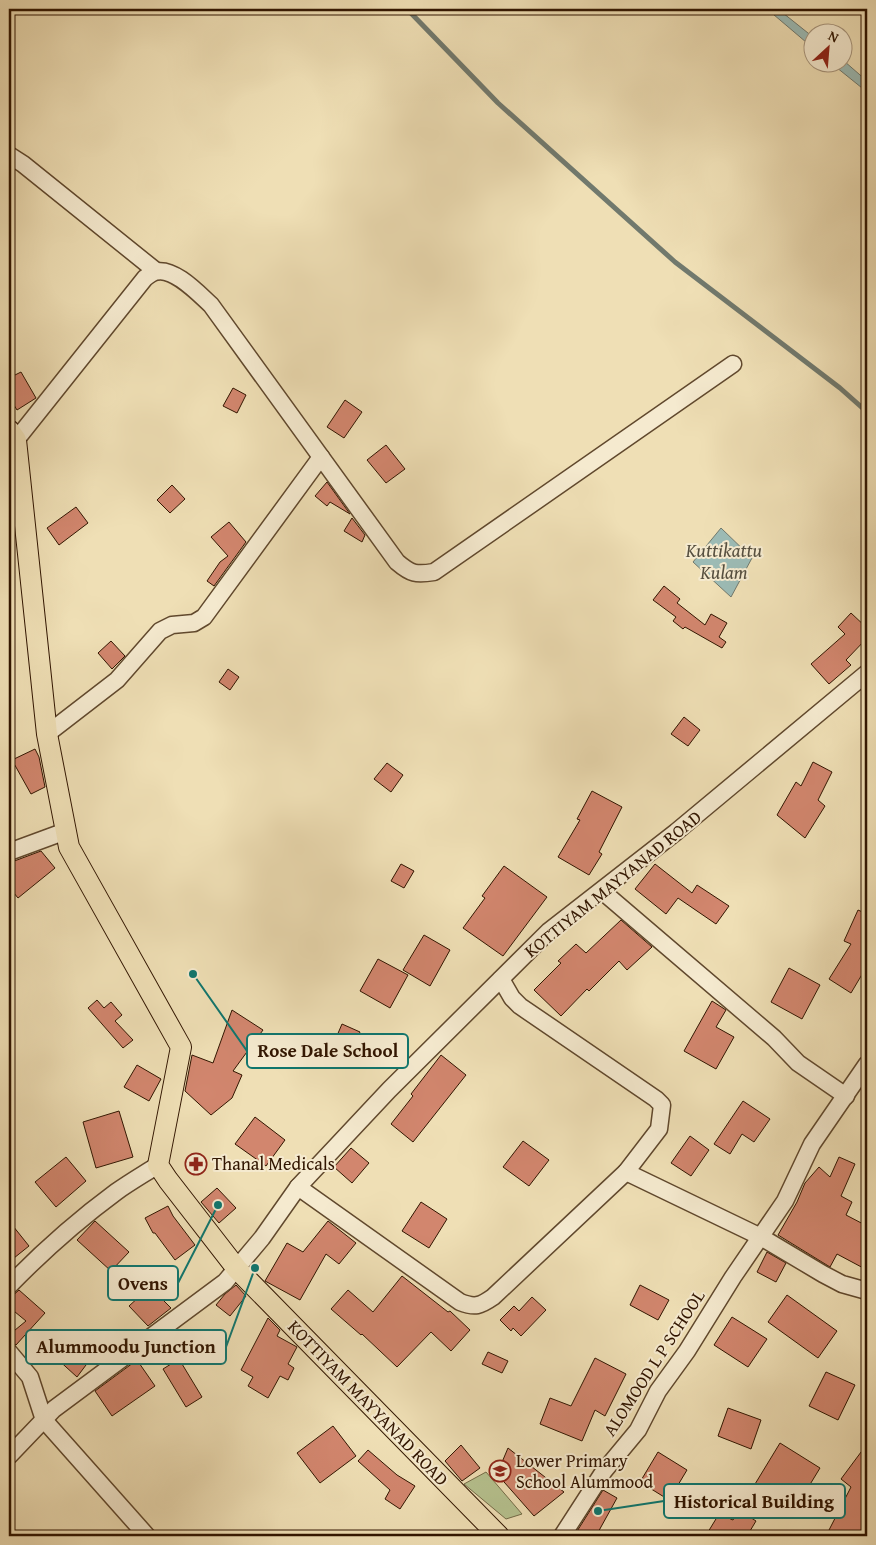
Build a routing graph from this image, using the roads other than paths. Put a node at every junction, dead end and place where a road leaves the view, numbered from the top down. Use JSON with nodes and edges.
{"nodes":[{"id":1,"x":9,"y":155,"type":"edge"},
{"id":2,"x":156,"y":271,"type":"junction"},
{"id":3,"x":733,"y":364,"type":"dead end"},
{"id":4,"x":11,"y":438,"type":"edge"},
{"id":5,"x":321,"y":457,"type":"junction"},
{"id":6,"x":867,"y":673,"type":"edge"},
{"id":7,"x":47,"y":734,"type":"junction"},
{"id":8,"x":66,"y":832,"type":"junction"},
{"id":9,"x":9,"y":852,"type":"edge"},
{"id":10,"x":602,"y":891,"type":"junction"},
{"id":11,"x":501,"y":979,"type":"junction"},
{"id":12,"x":867,"y":1064,"type":"edge"},
{"id":13,"x":846,"y":1096,"type":"junction"},
{"id":14,"x":158,"y":1165,"type":"junction"},
{"id":15,"x":626,"y":1172,"type":"junction"},
{"id":16,"x":298,"y":1187,"type":"junction"},
{"id":17,"x":761,"y":1237,"type":"junction"},
{"id":18,"x":237,"y":1269,"type":"junction"},
{"id":19,"x":9,"y":1286,"type":"edge"},
{"id":20,"x":867,"y":1291,"type":"edge"},
{"id":21,"x":9,"y":1352,"type":"edge"},
{"id":22,"x":44,"y":1420,"type":"junction"},
{"id":23,"x":9,"y":1456,"type":"edge"},
{"id":24,"x":147,"y":1536,"type":"edge"},
{"id":25,"x":499,"y":1536,"type":"edge"},
{"id":26,"x":562,"y":1536,"type":"edge"}],
"edges":[{"from":1,"to":2,"type":"street"},
{"from":2,"to":4,"type":"street"},
{"from":2,"to":5,"type":"street"},
{"from":3,"to":5,"type":"street"},
{"from":4,"to":7,"type":"main road"},
{"from":5,"to":7,"type":"street"},
{"from":6,"to":10,"type":"street","name":"KOTTIYAM MAYYANAD ROAD"},
{"from":7,"to":8,"type":"main road"},
{"from":8,"to":9,"type":"street"},
{"from":8,"to":14,"type":"main road"},
{"from":10,"to":11,"type":"street","name":"KOTTIYAM MAYYANAD ROAD"},
{"from":10,"to":13,"type":"street"},
{"from":11,"to":15,"type":"street"},
{"from":11,"to":16,"type":"street","name":"KOTTIYAM MAYYANAD ROAD"},
{"from":12,"to":13,"type":"street","name":"ALOMOOD L P SCHOOL"},
{"from":13,"to":17,"type":"street","name":"ALOMOOD L P SCHOOL"},
{"from":14,"to":18,"type":"main road","name":"KOTTIYAM MAYYANAD ROAD"},
{"from":14,"to":19,"type":"street"},
{"from":15,"to":16,"type":"street"},
{"from":15,"to":17,"type":"street"},
{"from":16,"to":18,"type":"street","name":"KOTTIYAM MAYYANAD ROAD"},
{"from":17,"to":20,"type":"street"},
{"from":17,"to":26,"type":"street","name":"ALOMOOD L P SCHOOL"},
{"from":18,"to":22,"type":"street","name":"KOTTIYAM MAYYANAD ROAD"},
{"from":18,"to":25,"type":"main road","name":"KOTTIYAM MAYYANAD ROAD"},
{"from":21,"to":22,"type":"street"},
{"from":22,"to":23,"type":"street","name":"KOTTIYAM MAYYANAD ROAD"},
{"from":22,"to":24,"type":"street"}]}
